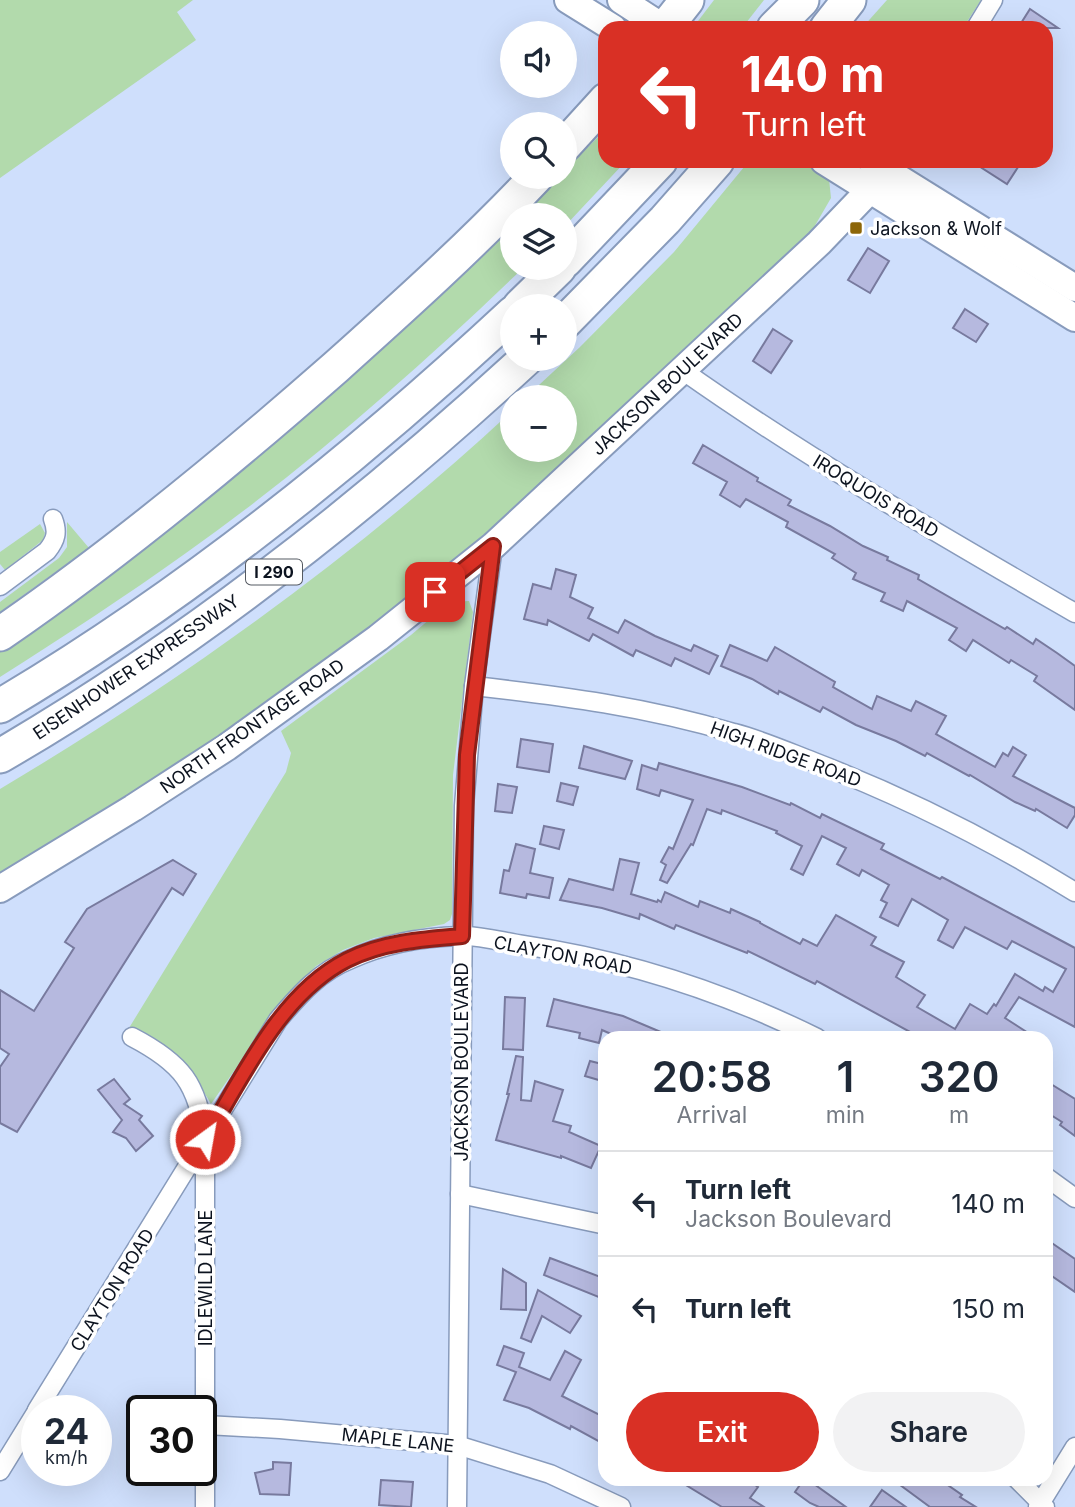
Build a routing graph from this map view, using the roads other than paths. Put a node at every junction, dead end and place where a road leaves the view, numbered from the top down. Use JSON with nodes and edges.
{"nodes":[{"id":1,"x":568,"y":0,"type":"edge"},
{"id":2,"x":621,"y":0,"type":"edge"},
{"id":3,"x":687,"y":0,"type":"edge"},
{"id":4,"x":849,"y":0,"type":"edge"},
{"id":5,"x":993,"y":0,"type":"edge"},
{"id":6,"x":602,"y":21,"type":"edge"},
{"id":7,"x":654,"y":21,"type":"edge"},
{"id":8,"x":670,"y":21,"type":"edge"},
{"id":9,"x":832,"y":21,"type":"edge"},
{"id":10,"x":980,"y":21,"type":"edge"},
{"id":11,"x":598,"y":109,"type":"edge"},
{"id":12,"x":577,"y":132,"type":"edge"},
{"id":13,"x":653,"y":168,"type":"edge"},
{"id":14,"x":711,"y":168,"type":"edge"},
{"id":15,"x":880,"y":171,"type":"edge"},
{"id":16,"x":524,"y":189,"type":"edge"},
{"id":17,"x":577,"y":248,"type":"edge"},
{"id":18,"x":547,"y":280,"type":"edge"},
{"id":19,"x":1075,"y":288,"type":"edge"},
{"id":20,"x":532,"y":294,"type":"edge"},
{"id":21,"x":577,"y":310,"type":"edge"},
{"id":22,"x":1075,"y":318,"type":"edge"},
{"id":23,"x":500,"y":325,"type":"edge"},
{"id":24,"x":682,"y":370,"type":"junction"},
{"id":25,"x":513,"y":371,"type":"edge"},
{"id":26,"x":53,"y":519,"type":"dead end"},
{"id":27,"x":493,"y":546,"type":"junction"},
{"id":28,"x":0,"y":586,"type":"edge"},
{"id":29,"x":1075,"y":613,"type":"edge"},
{"id":30,"x":0,"y":634,"type":"edge"},
{"id":31,"x":474,"y":686,"type":"junction"},
{"id":32,"x":0,"y":706,"type":"edge"},
{"id":33,"x":0,"y":756,"type":"edge"},
{"id":34,"x":0,"y":889,"type":"edge"},
{"id":35,"x":1075,"y":892,"type":"edge"},
{"id":36,"x":462,"y":936,"type":"junction"},
{"id":37,"x":801,"y":1031,"type":"edge"},
{"id":38,"x":132,"y":1037,"type":"dead end"},
{"id":39,"x":205,"y":1139,"type":"junction"},
{"id":40,"x":1053,"y":1182,"type":"edge"},
{"id":41,"x":460,"y":1194,"type":"junction"},
{"id":42,"x":1075,"y":1198,"type":"edge"},
{"id":43,"x":598,"y":1223,"type":"edge"},
{"id":44,"x":47,"y":1395,"type":"edge"},
{"id":45,"x":206,"y":1395,"type":"edge"},
{"id":46,"x":217,"y":1426,"type":"edge"},
{"id":47,"x":21,"y":1437,"type":"edge"},
{"id":48,"x":457,"y":1445,"type":"junction"},
{"id":49,"x":1075,"y":1447,"type":"edge"},
{"id":50,"x":0,"y":1471,"type":"edge"},
{"id":51,"x":1053,"y":1485,"type":"edge"},
{"id":52,"x":205,"y":1486,"type":"edge"},
{"id":53,"x":1023,"y":1486,"type":"edge"},
{"id":54,"x":1053,"y":1486,"type":"edge"},
{"id":55,"x":1041,"y":1506,"type":"edge"},
{"id":56,"x":205,"y":1507,"type":"edge"},
{"id":57,"x":457,"y":1507,"type":"edge"},
{"id":58,"x":621,"y":1507,"type":"edge"}],
"edges":[{"from":1,"to":6,"type":"main road"},
{"from":2,"to":7,"type":"main road"},
{"from":3,"to":8,"type":"highway"},
{"from":4,"to":9,"type":"highway"},
{"from":5,"to":10,"type":"street"},
{"from":11,"to":12,"type":"highway"},
{"from":13,"to":17,"type":"highway"},
{"from":14,"to":21,"type":"highway"},
{"from":15,"to":19,"type":"main road"},
{"from":15,"to":22,"type":"main road"},
{"from":15,"to":24,"type":"main road","name":"JACKSON BOULEVARD"},
{"from":16,"to":30,"type":"highway"},
{"from":18,"to":20,"type":"highway"},
{"from":23,"to":32,"type":"highway","number":"I 290"},
{"from":24,"to":27,"type":"main road","name":"JACKSON BOULEVARD"},
{"from":24,"to":29,"type":"street","name":"IROQUOIS ROAD"},
{"from":25,"to":33,"type":"highway","name":"EISENHOWER EXPRESSWAY","number":"I 290"},
{"from":26,"to":28,"type":"street"},
{"from":27,"to":31,"type":"street","name":"JACKSON BOULEVARD"},
{"from":27,"to":34,"type":"main road","name":"NORTH FRONTAGE ROAD"},
{"from":31,"to":35,"type":"street","name":"HIGH RIDGE ROAD"},
{"from":31,"to":36,"type":"street","name":"JACKSON BOULEVARD"},
{"from":36,"to":37,"type":"street","name":"CLAYTON ROAD"},
{"from":36,"to":39,"type":"street","name":"CLAYTON ROAD"},
{"from":36,"to":41,"type":"street","name":"JACKSON BOULEVARD"},
{"from":38,"to":39,"type":"street","name":"IDLEWILD LANE"},
{"from":39,"to":44,"type":"street","name":"CLAYTON ROAD"},
{"from":39,"to":45,"type":"street","name":"IDLEWILD LANE"},
{"from":40,"to":42,"type":"street"},
{"from":41,"to":43,"type":"street"},
{"from":41,"to":48,"type":"street","name":"JACKSON BOULEVARD"},
{"from":46,"to":48,"type":"street","name":"MAPLE LANE"},
{"from":47,"to":50,"type":"street","name":"CLAYTON ROAD"},
{"from":48,"to":57,"type":"street","name":"JACKSON BOULEVARD"},
{"from":48,"to":58,"type":"street","name":"MAPLE LANE"},
{"from":49,"to":51,"type":"street"},
{"from":52,"to":56,"type":"street","name":"IDLEWILD LANE"},
{"from":53,"to":55,"type":"street"},
{"from":54,"to":55,"type":"street"}]}
